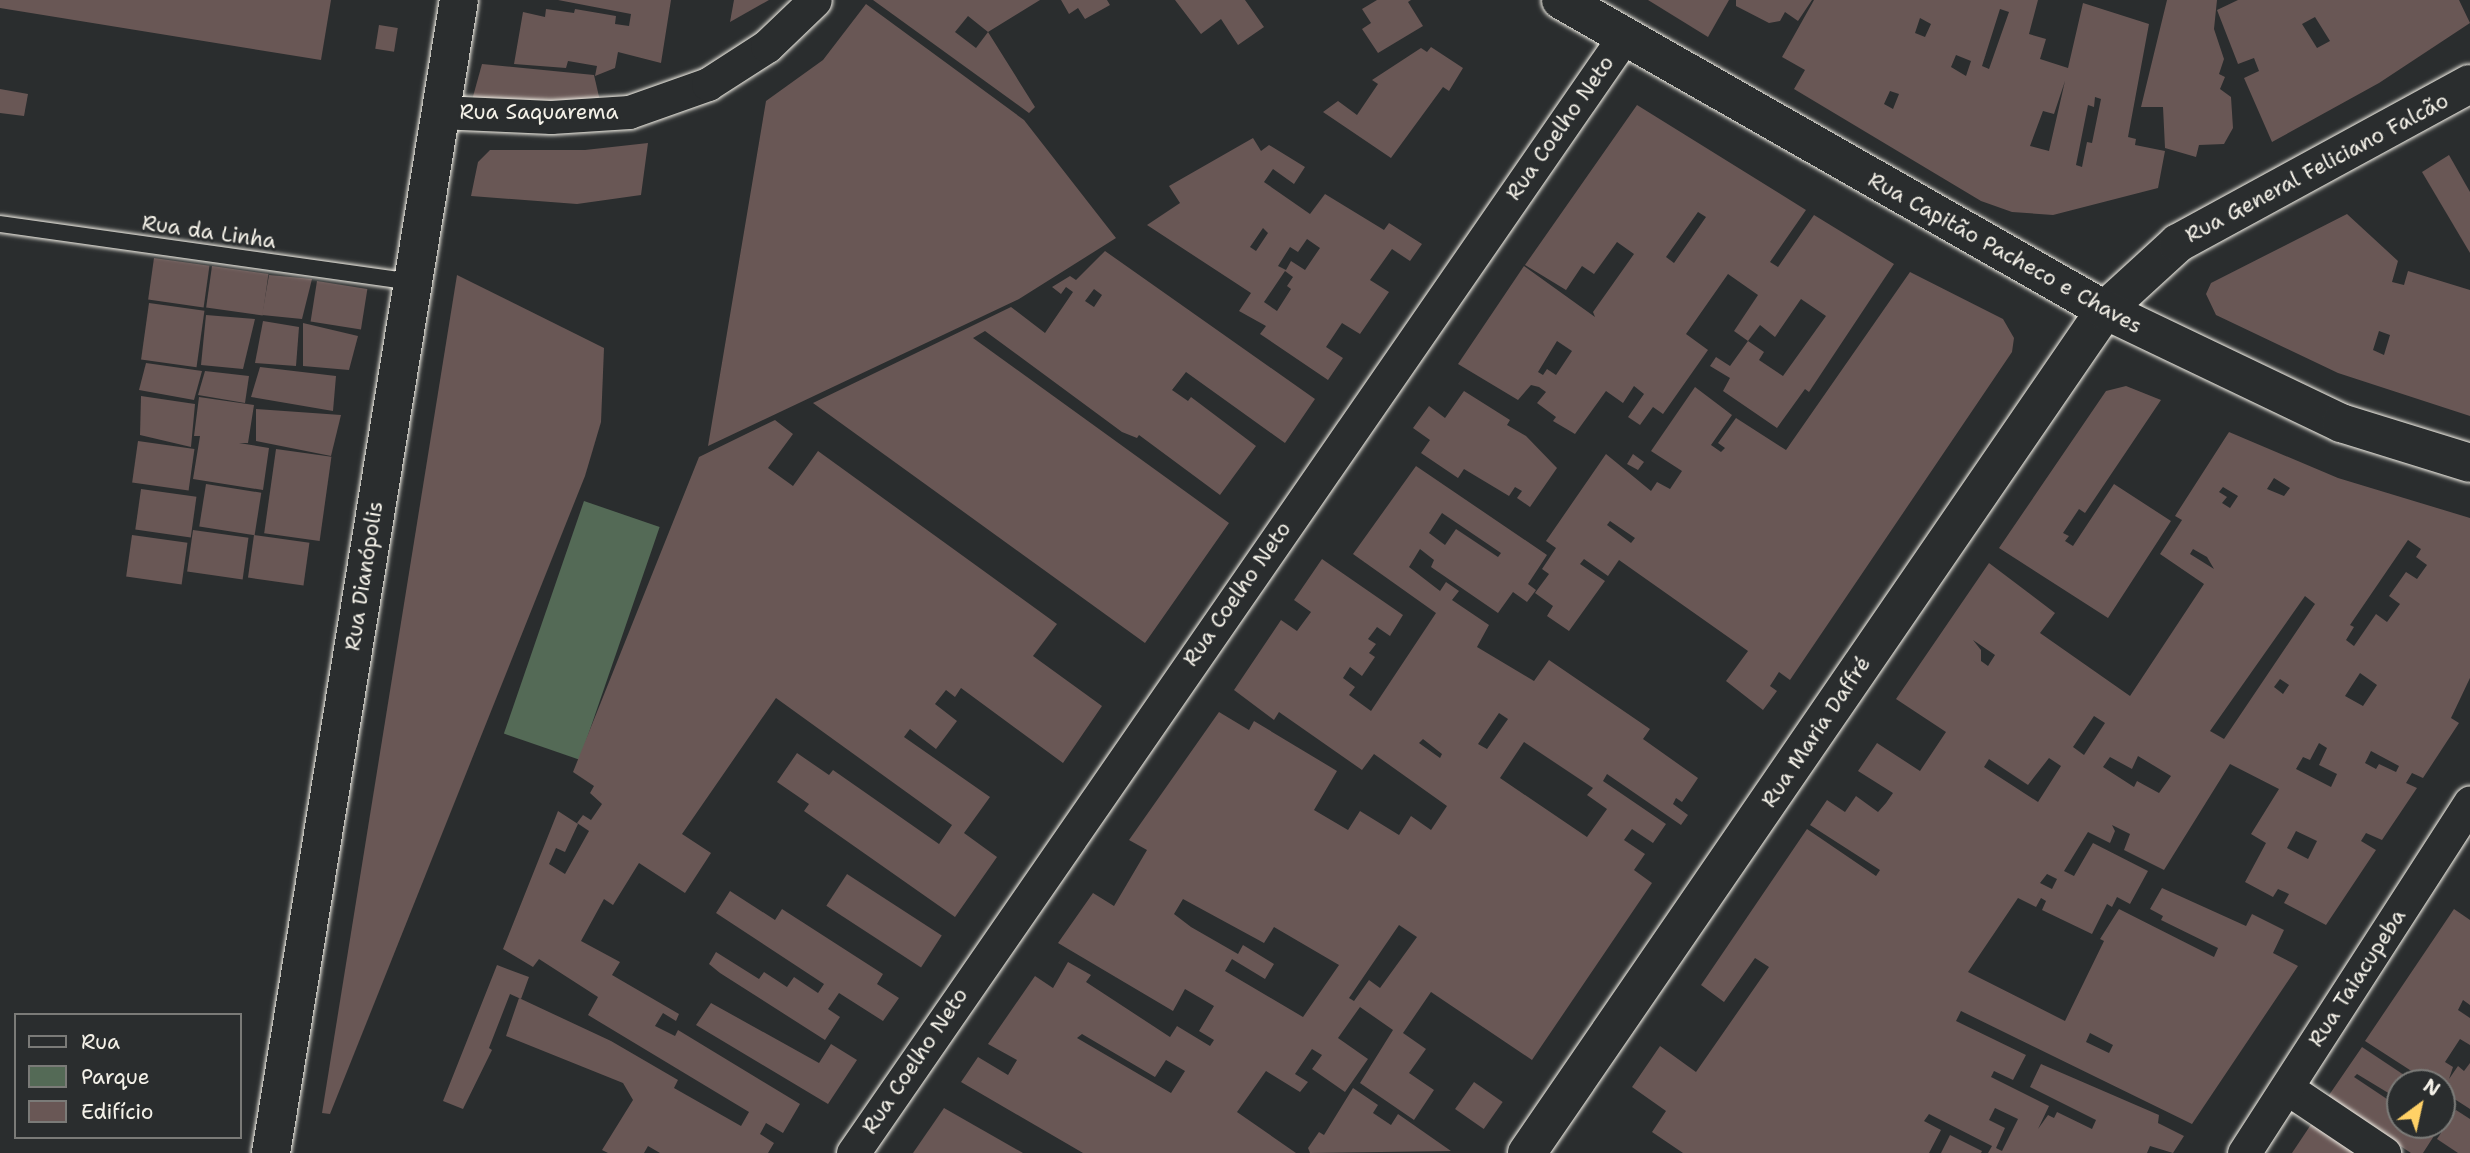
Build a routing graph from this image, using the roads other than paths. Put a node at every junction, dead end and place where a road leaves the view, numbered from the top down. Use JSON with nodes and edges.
{"nodes":[{"id":1,"x":458,"y":0,"type":"edge"},
{"id":2,"x":815,"y":0,"type":"edge"},
{"id":3,"x":1561,"y":0,"type":"edge"},
{"id":4,"x":1623,"y":37,"type":"junction"},
{"id":5,"x":2470,"y":84,"type":"edge"},
{"id":6,"x":439,"y":112,"type":"junction"},
{"id":7,"x":0,"y":224,"type":"edge"},
{"id":8,"x":412,"y":282,"type":"junction"},
{"id":9,"x":2105,"y":310,"type":"junction"},
{"id":10,"x":2470,"y":463,"type":"edge"},
{"id":11,"x":2470,"y":802,"type":"edge"},
{"id":12,"x":2287,"y":1088,"type":"junction"},
{"id":13,"x":271,"y":1153,"type":"edge"},
{"id":14,"x":853,"y":1153,"type":"edge"},
{"id":15,"x":1527,"y":1153,"type":"edge"},
{"id":16,"x":2244,"y":1153,"type":"edge"},
{"id":17,"x":2384,"y":1153,"type":"edge"}],
"edges":[{"from":1,"to":6,"type":"street","name":"Rua Dianópolis"},
{"from":2,"to":6,"type":"street","name":"Rua Saquarema"},
{"from":3,"to":4,"type":"street","name":"Rua Capitão Pacheco e Chaves"},
{"from":4,"to":9,"type":"street","name":"Rua Capitão Pacheco e Chaves"},
{"from":4,"to":14,"type":"street","name":"Rua Coelho Neto"},
{"from":5,"to":9,"type":"street","name":"Rua General Feliciano Falcão"},
{"from":6,"to":8,"type":"street","name":"Rua Dianópolis"},
{"from":7,"to":8,"type":"lane","name":"Rua da Linha"},
{"from":8,"to":13,"type":"street","name":"Rua Dianópolis"},
{"from":9,"to":10,"type":"street","name":"Rua Capitão Pacheco e Chaves"},
{"from":9,"to":15,"type":"street","name":"Rua Maria Daffré"},
{"from":11,"to":12,"type":"street","name":"Rua Taiacupeba"},
{"from":12,"to":16,"type":"street","name":"Rua Taiacupeba"},
{"from":12,"to":17,"type":"street"}]}
